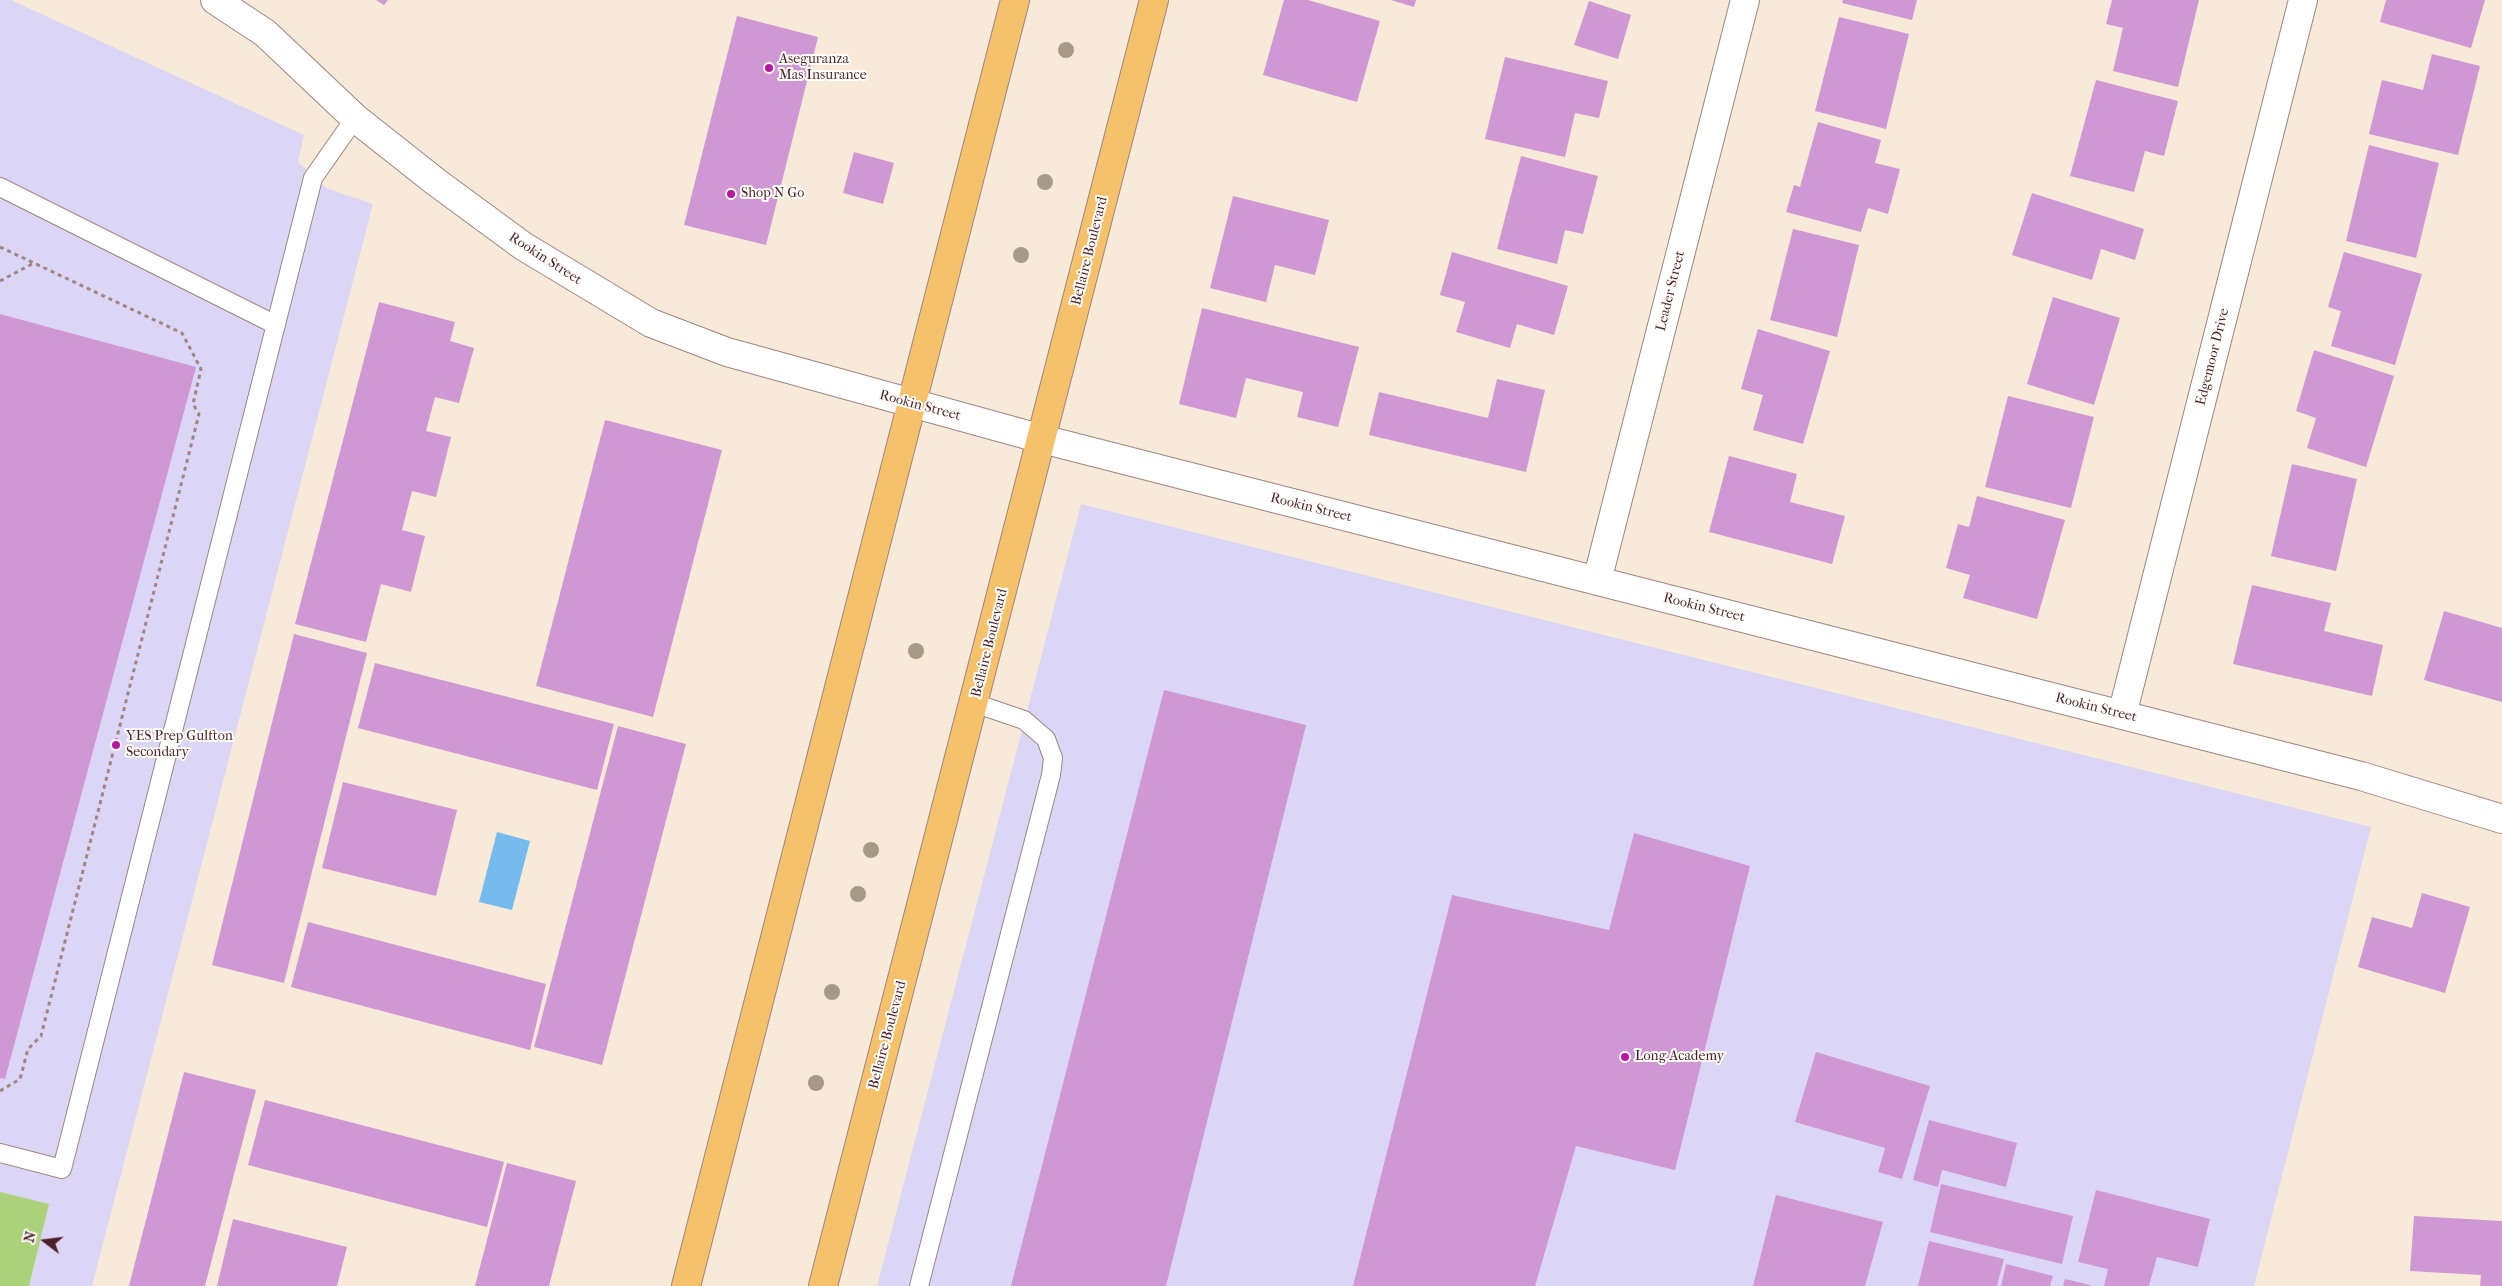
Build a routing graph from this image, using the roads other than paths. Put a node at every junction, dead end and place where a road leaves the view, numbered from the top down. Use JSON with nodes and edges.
{"nodes":[{"id":1,"x":215,"y":0,"type":"edge"},
{"id":2,"x":1015,"y":0,"type":"edge"},
{"id":3,"x":1154,"y":0,"type":"edge"},
{"id":4,"x":1745,"y":0,"type":"edge"},
{"id":5,"x":2303,"y":0,"type":"edge"},
{"id":6,"x":355,"y":118,"type":"junction"},
{"id":7,"x":0,"y":186,"type":"edge"},
{"id":8,"x":276,"y":324,"type":"junction"},
{"id":9,"x":912,"y":404,"type":"junction"},
{"id":10,"x":1042,"y":439,"type":"junction"},
{"id":11,"x":1597,"y":581,"type":"junction"},
{"id":12,"x":974,"y":703,"type":"junction"},
{"id":13,"x":2122,"y":715,"type":"junction"},
{"id":14,"x":2502,"y":820,"type":"edge"},
{"id":15,"x":0,"y":1153,"type":"edge"},
{"id":16,"x":686,"y":1286,"type":"edge"},
{"id":17,"x":823,"y":1286,"type":"edge"},
{"id":18,"x":919,"y":1286,"type":"edge"}],
"edges":[{"from":1,"to":6,"type":"street","name":"Rookin Street"},
{"from":2,"to":9,"type":"main road"},
{"from":3,"to":10,"type":"main road","name":"Bellaire Boulevard"},
{"from":4,"to":11,"type":"street","name":"Leader Street"},
{"from":5,"to":13,"type":"street","name":"Edgemoor Drive"},
{"from":6,"to":8,"type":"lane"},
{"from":6,"to":9,"type":"street","name":"Rookin Street"},
{"from":7,"to":8,"type":"lane"},
{"from":8,"to":15,"type":"lane"},
{"from":9,"to":10,"type":"street","name":"Rookin Street"},
{"from":9,"to":16,"type":"main road"},
{"from":10,"to":11,"type":"street","name":"Rookin Street"},
{"from":10,"to":12,"type":"main road","name":"Bellaire Boulevard"},
{"from":11,"to":13,"type":"street","name":"Rookin Street"},
{"from":12,"to":17,"type":"main road","name":"Bellaire Boulevard"},
{"from":12,"to":18,"type":"lane"},
{"from":13,"to":14,"type":"street","name":"Rookin Street"}]}
